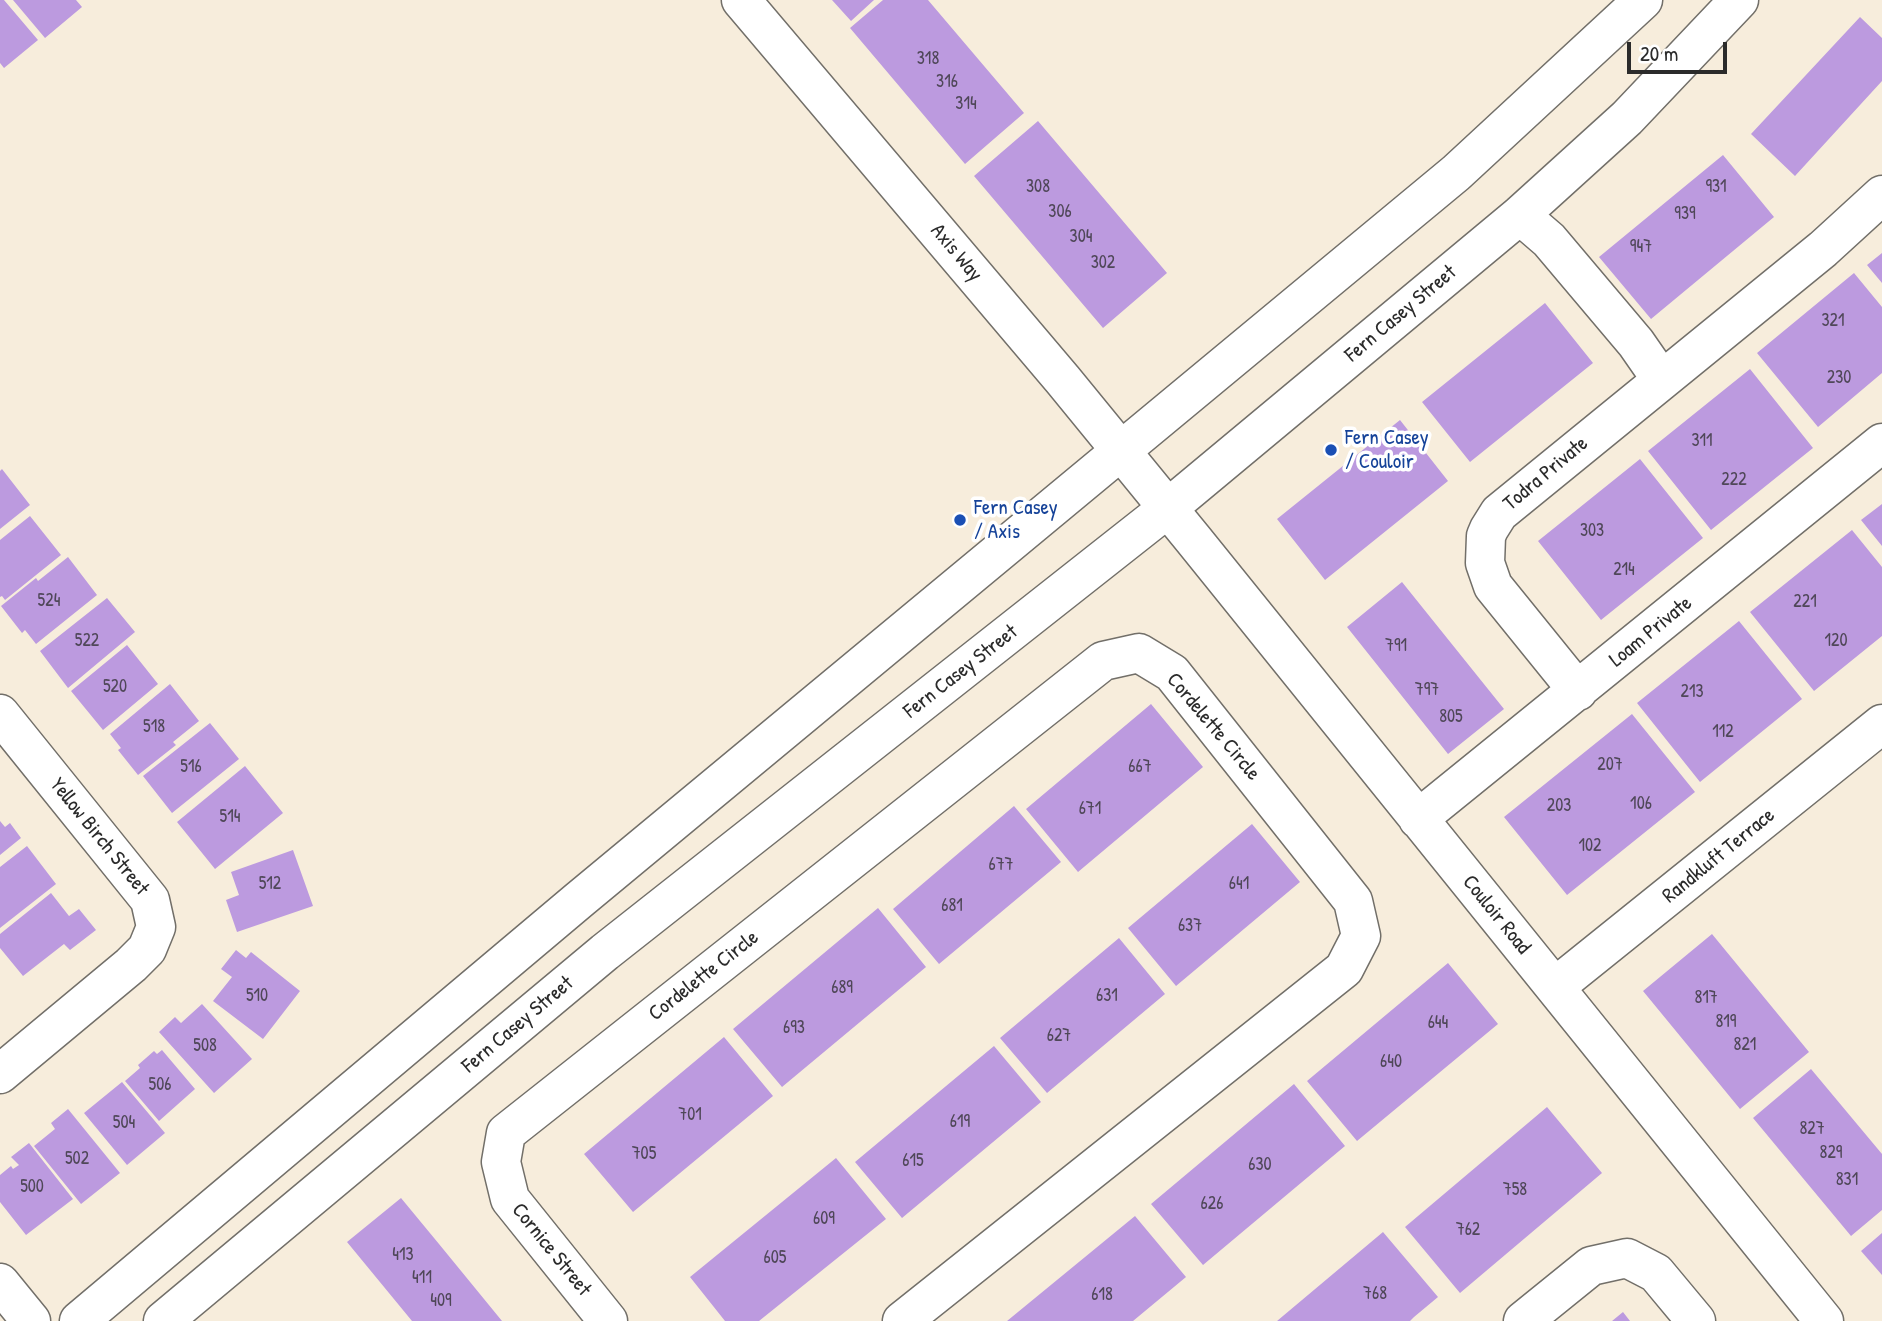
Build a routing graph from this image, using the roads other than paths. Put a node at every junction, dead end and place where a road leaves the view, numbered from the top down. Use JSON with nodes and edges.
{"nodes":[{"id":1,"x":741,"y":0,"type":"edge"},
{"id":2,"x":1643,"y":0,"type":"edge"},
{"id":3,"x":1739,"y":0,"type":"edge"},
{"id":4,"x":1882,"y":195,"type":"edge"},
{"id":5,"x":1520,"y":215,"type":"junction"},
{"id":6,"x":1661,"y":379,"type":"junction"},
{"id":7,"x":1882,"y":443,"type":"edge"},
{"id":8,"x":1120,"y":451,"type":"junction"},
{"id":9,"x":1168,"y":509,"type":"junction"},
{"id":10,"x":1578,"y":691,"type":"junction"},
{"id":11,"x":0,"y":713,"type":"edge"},
{"id":12,"x":1882,"y":724,"type":"edge"},
{"id":13,"x":1418,"y":819,"type":"junction"},
{"id":14,"x":1555,"y":988,"type":"junction"},
{"id":15,"x":0,"y":1074,"type":"edge"},
{"id":16,"x":506,"y":1133,"type":"joint"},
{"id":17,"x":0,"y":1283,"type":"edge"},
{"id":18,"x":31,"y":1321,"type":"edge"},
{"id":19,"x":79,"y":1321,"type":"edge"},
{"id":20,"x":163,"y":1321,"type":"edge"},
{"id":21,"x":608,"y":1321,"type":"edge"},
{"id":22,"x":902,"y":1321,"type":"edge"},
{"id":23,"x":1523,"y":1321,"type":"edge"},
{"id":24,"x":1696,"y":1321,"type":"edge"},
{"id":25,"x":1824,"y":1321,"type":"edge"}],
"edges":[{"from":1,"to":8,"type":"street","name":"Axis Way"},
{"from":2,"to":8,"type":"street"},
{"from":3,"to":5,"type":"street","name":"Fern Casey Street"},
{"from":4,"to":6,"type":"street","name":"Todra Private"},
{"from":5,"to":6,"type":"street"},
{"from":5,"to":9,"type":"street","name":"Fern Casey Street"},
{"from":6,"to":10,"type":"street","name":"Todra Private"},
{"from":7,"to":10,"type":"street","name":"Loam Private"},
{"from":8,"to":9,"type":"street","name":"Axis Way"},
{"from":8,"to":19,"type":"street"},
{"from":9,"to":13,"type":"street","name":"Couloir Road"},
{"from":9,"to":20,"type":"street","name":"Fern Casey Street"},
{"from":10,"to":13,"type":"street","name":"Loam Private"},
{"from":11,"to":15,"type":"street","name":"Yellow Birch Street"},
{"from":12,"to":14,"type":"street","name":"Randkluft Terrace"},
{"from":13,"to":14,"type":"street","name":"Couloir Road"},
{"from":14,"to":25,"type":"street","name":"Couloir Road"},
{"from":16,"to":21,"type":"street","name":"Cornice Street"},
{"from":16,"to":22,"type":"street","name":"Cordelette Circle"},
{"from":17,"to":18,"type":"street"},
{"from":23,"to":24,"type":"street"}]}
